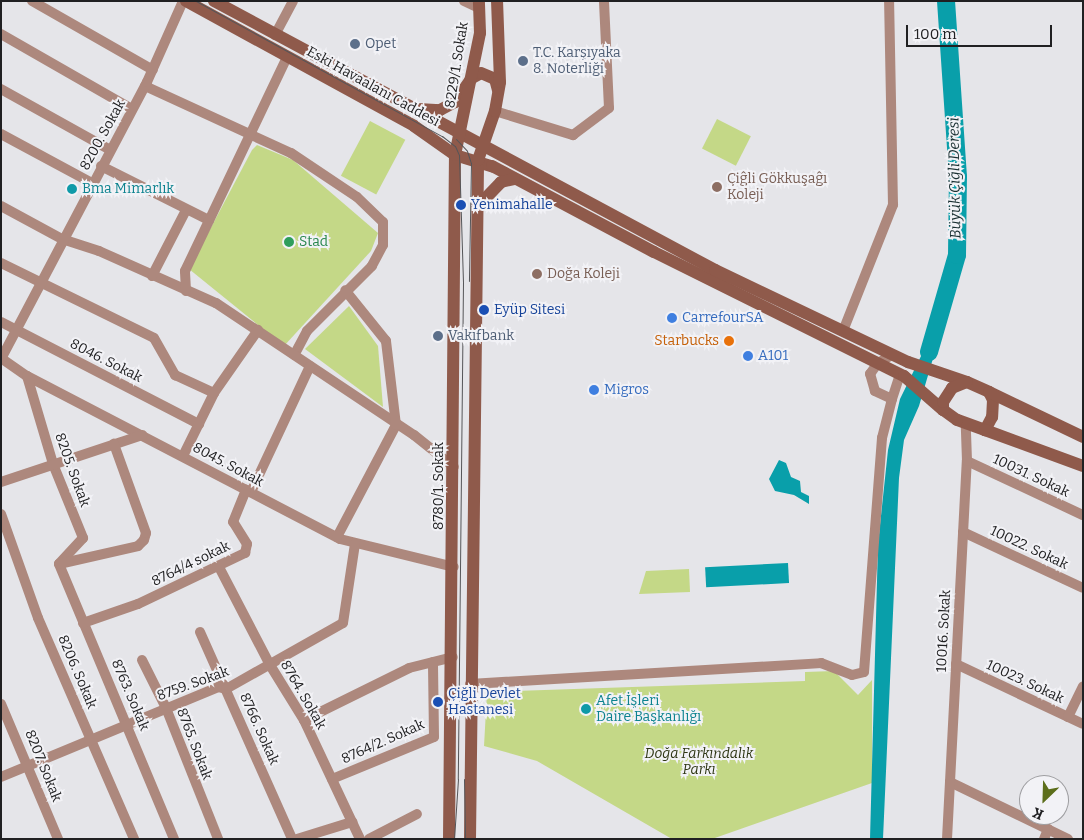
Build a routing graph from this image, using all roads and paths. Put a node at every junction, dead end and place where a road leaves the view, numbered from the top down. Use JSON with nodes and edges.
{"nodes":[{"id":1,"x":32,"y":1,"type":"edge"},
{"id":2,"x":185,"y":1,"type":"edge"},
{"id":3,"x":214,"y":1,"type":"edge"},
{"id":4,"x":293,"y":1,"type":"edge"},
{"id":5,"x":464,"y":1,"type":"edge"},
{"id":6,"x":497,"y":1,"type":"edge"},
{"id":7,"x":604,"y":1,"type":"edge"},
{"id":8,"x":889,"y":1,"type":"edge"},
{"id":9,"x":479,"y":4,"type":"edge"},
{"id":10,"x":1,"y":34,"type":"edge"},
{"id":11,"x":275,"y":34,"type":"junction"},
{"id":12,"x":287,"y":56,"type":"junction"},
{"id":13,"x":153,"y":70,"type":"junction"},
{"id":14,"x":472,"y":78,"type":"junction"},
{"id":15,"x":145,"y":86,"type":"junction"},
{"id":16,"x":1,"y":89,"type":"edge"},
{"id":17,"x":498,"y":92,"type":"junction"},
{"id":18,"x":412,"y":108,"type":"junction"},
{"id":19,"x":132,"y":109,"type":"junction"},
{"id":20,"x":495,"y":111,"type":"junction"},
{"id":21,"x":461,"y":133,"type":"junction"},
{"id":22,"x":1,"y":134,"type":"edge"},
{"id":23,"x":250,"y":136,"type":"junction"},
{"id":24,"x":482,"y":144,"type":"junction"},
{"id":25,"x":110,"y":150,"type":"junction"},
{"id":26,"x":455,"y":154,"type":"junction"},
{"id":27,"x":478,"y":160,"type":"junction"},
{"id":28,"x":102,"y":166,"type":"junction"},
{"id":29,"x":514,"y":179,"type":"junction"},
{"id":30,"x":92,"y":183,"type":"junction"},
{"id":31,"x":1,"y":206,"type":"edge"},
{"id":32,"x":478,"y":206,"type":"junction"},
{"id":33,"x":186,"y":210,"type":"junction"},
{"id":34,"x":209,"y":220,"type":"junction"},
{"id":35,"x":62,"y":239,"type":"junction"},
{"id":36,"x":1,"y":263,"type":"edge"},
{"id":37,"x":152,"y":276,"type":"junction"},
{"id":38,"x":40,"y":282,"type":"junction"},
{"id":39,"x":345,"y":290,"type":"junction"},
{"id":40,"x":186,"y":291,"type":"junction"},
{"id":41,"x":1,"y":322,"type":"edge"},
{"id":42,"x":16,"y":330,"type":"junction"},
{"id":43,"x":258,"y":330,"type":"junction"},
{"id":44,"x":843,"y":331,"type":"junction"},
{"id":45,"x":294,"y":355,"type":"junction"},
{"id":46,"x":892,"y":355,"type":"junction"},
{"id":47,"x":1,"y":359,"type":"edge"},
{"id":48,"x":878,"y":363,"type":"junction"},
{"id":49,"x":310,"y":366,"type":"junction"},
{"id":50,"x":902,"y":375,"type":"junction"},
{"id":51,"x":27,"y":376,"type":"junction"},
{"id":52,"x":967,"y":382,"type":"junction"},
{"id":53,"x":989,"y":392,"type":"junction"},
{"id":54,"x":214,"y":393,"type":"junction"},
{"id":55,"x":892,"y":398,"type":"junction"},
{"id":56,"x":943,"y":410,"type":"junction"},
{"id":57,"x":199,"y":424,"type":"junction"},
{"id":58,"x":966,"y":424,"type":"junction"},
{"id":59,"x":396,"y":425,"type":"junction"},
{"id":60,"x":985,"y":430,"type":"junction"},
{"id":61,"x":142,"y":435,"type":"junction"},
{"id":62,"x":1083,"y":437,"type":"edge"},
{"id":63,"x":114,"y":444,"type":"junction"},
{"id":64,"x":183,"y":456,"type":"junction"},
{"id":65,"x":967,"y":461,"type":"junction"},
{"id":66,"x":53,"y":464,"type":"junction"},
{"id":67,"x":1083,"y":466,"type":"edge"},
{"id":68,"x":454,"y":467,"type":"junction"},
{"id":69,"x":1,"y":482,"type":"edge"},
{"id":70,"x":249,"y":491,"type":"junction"},
{"id":71,"x":1,"y":514,"type":"edge"},
{"id":72,"x":1083,"y":515,"type":"edge"},
{"id":73,"x":963,"y":532,"type":"junction"},
{"id":74,"x":337,"y":537,"type":"junction"},
{"id":75,"x":355,"y":544,"type":"junction"},
{"id":76,"x":59,"y":564,"type":"junction"},
{"id":77,"x":219,"y":566,"type":"junction"},
{"id":78,"x":454,"y":567,"type":"junction"},
{"id":79,"x":1083,"y":588,"type":"edge"},
{"id":80,"x":83,"y":624,"type":"junction"},
{"id":81,"x":200,"y":632,"type":"dead end"},
{"id":82,"x":453,"y":657,"type":"junction"},
{"id":83,"x":142,"y":660,"type":"dead end"},
{"id":84,"x":433,"y":662,"type":"junction"},
{"id":85,"x":270,"y":664,"type":"junction"},
{"id":86,"x":956,"y":664,"type":"junction"},
{"id":87,"x":470,"y":684,"type":"junction"},
{"id":88,"x":1083,"y":686,"type":"edge"},
{"id":89,"x":226,"y":689,"type":"junction"},
{"id":90,"x":1,"y":704,"type":"edge"},
{"id":91,"x":166,"y":708,"type":"junction"},
{"id":92,"x":1068,"y":717,"type":"junction"},
{"id":93,"x":304,"y":720,"type":"junction"},
{"id":94,"x":128,"y":723,"type":"junction"},
{"id":95,"x":1083,"y":724,"type":"edge"},
{"id":96,"x":90,"y":739,"type":"junction"},
{"id":97,"x":28,"y":767,"type":"junction"},
{"id":98,"x":1,"y":777,"type":"edge"},
{"id":99,"x":332,"y":779,"type":"junction"},
{"id":100,"x":950,"y":782,"type":"junction"},
{"id":101,"x":417,"y":814,"type":"dead end"},
{"id":102,"x":352,"y":822,"type":"junction"},
{"id":103,"x":1046,"y":834,"type":"edge"},
{"id":104,"x":58,"y":839,"type":"edge"},
{"id":105,"x":134,"y":839,"type":"edge"},
{"id":106,"x":174,"y":839,"type":"edge"},
{"id":107,"x":218,"y":839,"type":"edge"},
{"id":108,"x":292,"y":839,"type":"edge"},
{"id":109,"x":297,"y":839,"type":"edge"},
{"id":110,"x":360,"y":839,"type":"edge"},
{"id":111,"x":369,"y":839,"type":"edge"},
{"id":112,"x":449,"y":839,"type":"edge"},
{"id":113,"x":470,"y":839,"type":"edge"},
{"id":114,"x":947,"y":839,"type":"edge"},
{"id":115,"x":1068,"y":839,"type":"edge"}],
"edges":[{"from":1,"to":13,"type":"street"},
{"from":2,"to":12,"type":"street","name":"Eski Havaalanı Caddesi"},
{"from":2,"to":13,"type":"street","name":"8200. Sokak"},
{"from":3,"to":11,"type":"street","name":"Eski Havaalanı Caddesi"},
{"from":4,"to":11,"type":"street"},
{"from":5,"to":9,"type":"street"},
{"from":6,"to":17,"type":"street"},
{"from":7,"to":20,"type":"street"},
{"from":8,"to":44,"type":"street"},
{"from":9,"to":14,"type":"street","name":"8229/1. Sokak"},
{"from":10,"to":19,"type":"street"},
{"from":11,"to":18,"type":"street","name":"Eski Havaalanı Caddesi"},
{"from":12,"to":23,"type":"street"},
{"from":12,"to":26,"type":"street","name":"Eski Havaalanı Caddesi"},
{"from":13,"to":15,"type":"street","name":"8200. Sokak"},
{"from":14,"to":17,"type":"street"},
{"from":14,"to":18,"type":"street"},
{"from":14,"to":21,"type":"street","name":"8229/1. Sokak"},
{"from":15,"to":19,"type":"street","name":"8200. Sokak"},
{"from":15,"to":23,"type":"street"},
{"from":16,"to":25,"type":"street"},
{"from":17,"to":20,"type":"street"},
{"from":18,"to":21,"type":"street","name":"Eski Havaalanı Caddesi"},
{"from":19,"to":25,"type":"street","name":"8200. Sokak"},
{"from":20,"to":24,"type":"street"},
{"from":21,"to":24,"type":"street","name":"Eski Havaalanı Caddesi"},
{"from":21,"to":26,"type":"street","name":"8780/1. Sokak"},
{"from":22,"to":30,"type":"street"},
{"from":23,"to":34,"type":"street"},
{"from":23,"to":39,"type":"street"},
{"from":24,"to":27,"type":"street"},
{"from":24,"to":44,"type":"street","name":"Eski Havaalanı Caddesi"},
{"from":25,"to":28,"type":"street","name":"8200. Sokak"},
{"from":26,"to":27,"type":"street","name":"Eski Havaalanı Caddesi"},
{"from":26,"to":68,"type":"street","name":"8780/1. Sokak"},
{"from":27,"to":29,"type":"street","name":"Eski Havaalanı Caddesi"},
{"from":27,"to":32,"type":"street"},
{"from":28,"to":30,"type":"street","name":"8200. Sokak"},
{"from":28,"to":33,"type":"street"},
{"from":29,"to":32,"type":"street"},
{"from":29,"to":48,"type":"street","name":"Eski Havaalanı Caddesi"},
{"from":30,"to":35,"type":"street","name":"8200. Sokak"},
{"from":31,"to":35,"type":"street"},
{"from":32,"to":87,"type":"street"},
{"from":33,"to":34,"type":"street"},
{"from":33,"to":37,"type":"street"},
{"from":34,"to":40,"type":"street"},
{"from":35,"to":37,"type":"street"},
{"from":35,"to":38,"type":"street","name":"8200. Sokak"},
{"from":36,"to":38,"type":"street"},
{"from":37,"to":40,"type":"street"},
{"from":38,"to":42,"type":"street","name":"8200. Sokak"},
{"from":38,"to":54,"type":"street"},
{"from":39,"to":45,"type":"street"},
{"from":39,"to":59,"type":"street"},
{"from":40,"to":43,"type":"street"},
{"from":41,"to":42,"type":"street","name":"8046. Sokak"},
{"from":42,"to":47,"type":"street","name":"8200. Sokak"},
{"from":42,"to":57,"type":"street","name":"8046. Sokak"},
{"from":43,"to":45,"type":"street"},
{"from":43,"to":54,"type":"street"},
{"from":44,"to":46,"type":"street","name":"Eski Havaalanı Caddesi"},
{"from":45,"to":49,"type":"street"},
{"from":46,"to":48,"type":"street"},
{"from":46,"to":52,"type":"street","name":"Eski Havaalanı Caddesi"},
{"from":47,"to":51,"type":"street","name":"8045. Sokak"},
{"from":48,"to":50,"type":"street","name":"Eski Havaalanı Caddesi"},
{"from":48,"to":55,"type":"street"},
{"from":49,"to":59,"type":"street"},
{"from":49,"to":70,"type":"street"},
{"from":50,"to":55,"type":"street"},
{"from":50,"to":56,"type":"street","name":"Eski Havaalanı Caddesi"},
{"from":51,"to":61,"type":"street","name":"8045. Sokak"},
{"from":51,"to":66,"type":"street","name":"8205. Sokak"},
{"from":52,"to":53,"type":"street"},
{"from":52,"to":56,"type":"street"},
{"from":53,"to":60,"type":"street"},
{"from":53,"to":62,"type":"street"},
{"from":54,"to":57,"type":"street"},
{"from":55,"to":87,"type":"street"},
{"from":56,"to":58,"type":"street"},
{"from":57,"to":64,"type":"street"},
{"from":58,"to":60,"type":"street"},
{"from":58,"to":65,"type":"street","name":"10016. Sokak"},
{"from":59,"to":68,"type":"street"},
{"from":59,"to":74,"type":"street"},
{"from":60,"to":67,"type":"street"},
{"from":61,"to":63,"type":"street"},
{"from":61,"to":64,"type":"street","name":"8045. Sokak"},
{"from":63,"to":66,"type":"street"},
{"from":63,"to":76,"type":"street"},
{"from":64,"to":70,"type":"street","name":"8045. Sokak"},
{"from":65,"to":72,"type":"street","name":"10031. Sokak"},
{"from":65,"to":73,"type":"street","name":"10016. Sokak"},
{"from":66,"to":69,"type":"street"},
{"from":66,"to":76,"type":"street","name":"8205. Sokak"},
{"from":68,"to":78,"type":"street","name":"8780/1. Sokak"},
{"from":70,"to":74,"type":"street","name":"8045. Sokak"},
{"from":70,"to":77,"type":"street","name":"8764/4 sokak"},
{"from":71,"to":96,"type":"street","name":"8206. Sokak"},
{"from":73,"to":79,"type":"street","name":"10022. Sokak"},
{"from":73,"to":86,"type":"street","name":"10016. Sokak"},
{"from":74,"to":75,"type":"street","name":"8045. Sokak"},
{"from":75,"to":78,"type":"street","name":"8045. Sokak"},
{"from":75,"to":85,"type":"street","name":"8759. Sokak"},
{"from":76,"to":80,"type":"street","name":"8763. Sokak"},
{"from":77,"to":80,"type":"street","name":"8764/4 sokak"},
{"from":77,"to":85,"type":"street","name":"8764. Sokak"},
{"from":78,"to":82,"type":"street","name":"8780/1. Sokak"},
{"from":80,"to":94,"type":"street","name":"8763. Sokak"},
{"from":81,"to":89,"type":"street","name":"8766. Sokak"},
{"from":82,"to":84,"type":"street"},
{"from":82,"to":112,"type":"street","name":"8780/1. Sokak"},
{"from":83,"to":91,"type":"street","name":"8765. Sokak"},
{"from":84,"to":93,"type":"street"},
{"from":84,"to":99,"type":"street","name":"8764/2. Sokak"},
{"from":85,"to":89,"type":"street","name":"8759. Sokak"},
{"from":85,"to":93,"type":"street","name":"8764. Sokak"},
{"from":86,"to":92,"type":"street","name":"10023. Sokak"},
{"from":86,"to":100,"type":"street","name":"10016. Sokak"},
{"from":87,"to":113,"type":"street"},
{"from":88,"to":92,"type":"street"},
{"from":89,"to":91,"type":"street","name":"8759. Sokak"},
{"from":89,"to":108,"type":"street","name":"8766. Sokak"},
{"from":90,"to":97,"type":"street","name":"8207. Sokak"},
{"from":91,"to":94,"type":"street","name":"8759. Sokak"},
{"from":91,"to":107,"type":"street","name":"8765. Sokak"},
{"from":92,"to":95,"type":"street","name":"10023. Sokak"},
{"from":93,"to":99,"type":"street","name":"8764. Sokak"},
{"from":94,"to":96,"type":"street","name":"8759. Sokak"},
{"from":94,"to":106,"type":"street","name":"8763. Sokak"},
{"from":96,"to":97,"type":"street","name":"8759. Sokak"},
{"from":96,"to":105,"type":"street","name":"8206. Sokak"},
{"from":97,"to":98,"type":"street","name":"8759. Sokak"},
{"from":97,"to":104,"type":"street","name":"8207. Sokak"},
{"from":99,"to":102,"type":"street","name":"8764. Sokak"},
{"from":100,"to":103,"type":"street"},
{"from":100,"to":114,"type":"street","name":"10016. Sokak"},
{"from":101,"to":111,"type":"street"},
{"from":102,"to":109,"type":"street"},
{"from":102,"to":110,"type":"street","name":"8764. Sokak"},
{"from":103,"to":115,"type":"street"}]}
